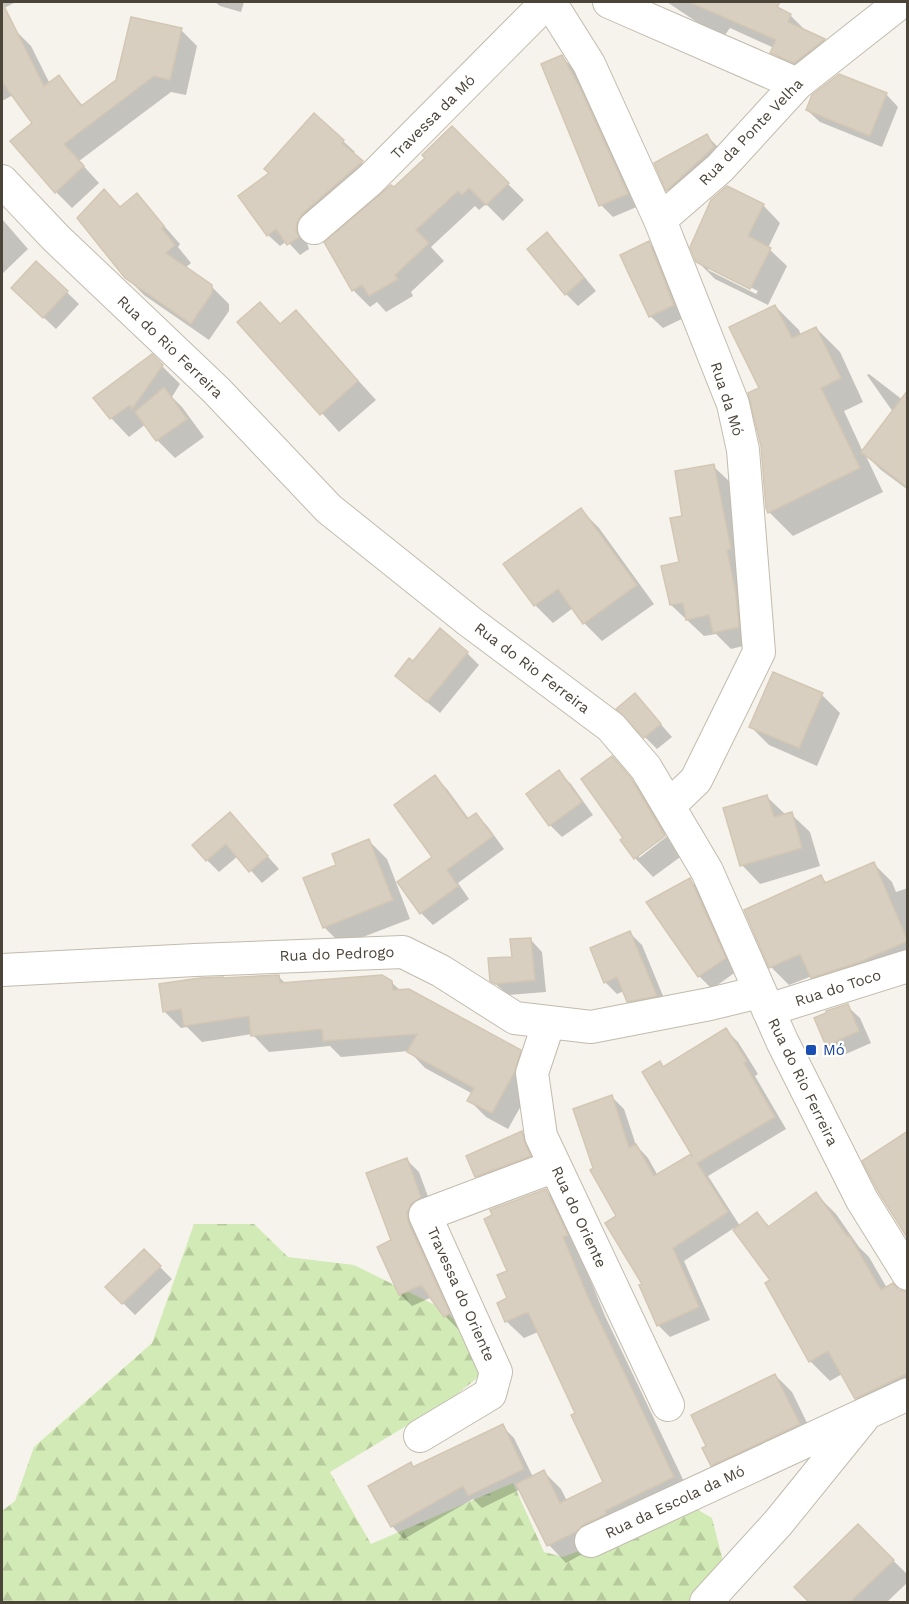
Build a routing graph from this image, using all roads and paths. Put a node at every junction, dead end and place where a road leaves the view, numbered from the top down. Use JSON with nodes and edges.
{"nodes":[{"id":1,"x":548,"y":2,"type":"edge"},
{"id":2,"x":609,"y":2,"type":"edge"},
{"id":3,"x":901,"y":2,"type":"edge"},
{"id":4,"x":797,"y":84,"type":"junction"},
{"id":5,"x":2,"y":181,"type":"edge"},
{"id":6,"x":660,"y":220,"type":"junction"},
{"id":7,"x":314,"y":228,"type":"dead end"},
{"id":8,"x":669,"y":806,"type":"junction"},
{"id":9,"x":908,"y":966,"type":"edge"},
{"id":10,"x":2,"y":970,"type":"edge"},
{"id":11,"x":764,"y":1001,"type":"junction"},
{"id":12,"x":549,"y":1022,"type":"junction"},
{"id":13,"x":555,"y":1166,"type":"junction"},
{"id":14,"x":908,"y":1274,"type":"edge"},
{"id":15,"x":908,"y":1394,"type":"edge"},
{"id":16,"x":668,"y":1405,"type":"dead end"},
{"id":17,"x":867,"y":1412,"type":"junction"},
{"id":18,"x":420,"y":1436,"type":"dead end"},
{"id":19,"x":759,"y":1463,"type":"junction"},
{"id":20,"x":797,"y":1498,"type":"junction"},
{"id":21,"x":591,"y":1541,"type":"dead end"},
{"id":22,"x":706,"y":1602,"type":"edge"}],
"edges":[{"from":1,"to":6,"type":"street","name":"Rua da Mó"},
{"from":1,"to":7,"type":"street","name":"Travessa da Mó"},
{"from":2,"to":4,"type":"street"},
{"from":3,"to":4,"type":"street","name":"Rua da Ponte Velha"},
{"from":4,"to":6,"type":"street","name":"Rua da Ponte Velha"},
{"from":5,"to":8,"type":"street","name":"Rua do Rio Ferreira"},
{"from":6,"to":8,"type":"street","name":"Rua da Mó"},
{"from":8,"to":11,"type":"street","name":"Rua do Rio Ferreira"},
{"from":9,"to":11,"type":"street","name":"Rua do Toco"},
{"from":10,"to":12,"type":"street","name":"Rua do Pedrogo"},
{"from":11,"to":12,"type":"street","name":"Rua do Pedrogo"},
{"from":11,"to":14,"type":"street","name":"Rua do Rio Ferreira"},
{"from":12,"to":13,"type":"street","name":"Rua do Oriente"},
{"from":13,"to":16,"type":"street","name":"Rua do Oriente"},
{"from":13,"to":18,"type":"street","name":"Travessa do Oriente"},
{"from":15,"to":17,"type":"street","name":"Rua da Escola da Mó"},
{"from":17,"to":19,"type":"street","name":"Rua da Escola da Mó"},
{"from":17,"to":20,"type":"street","name":"Rua da Escola da Mó"},
{"from":19,"to":20,"type":"street","name":"Rua da Escola da Mó"},
{"from":19,"to":21,"type":"street","name":"Rua da Escola da Mó"},
{"from":20,"to":22,"type":"street","name":"Rua da Escola da Mó"}]}
